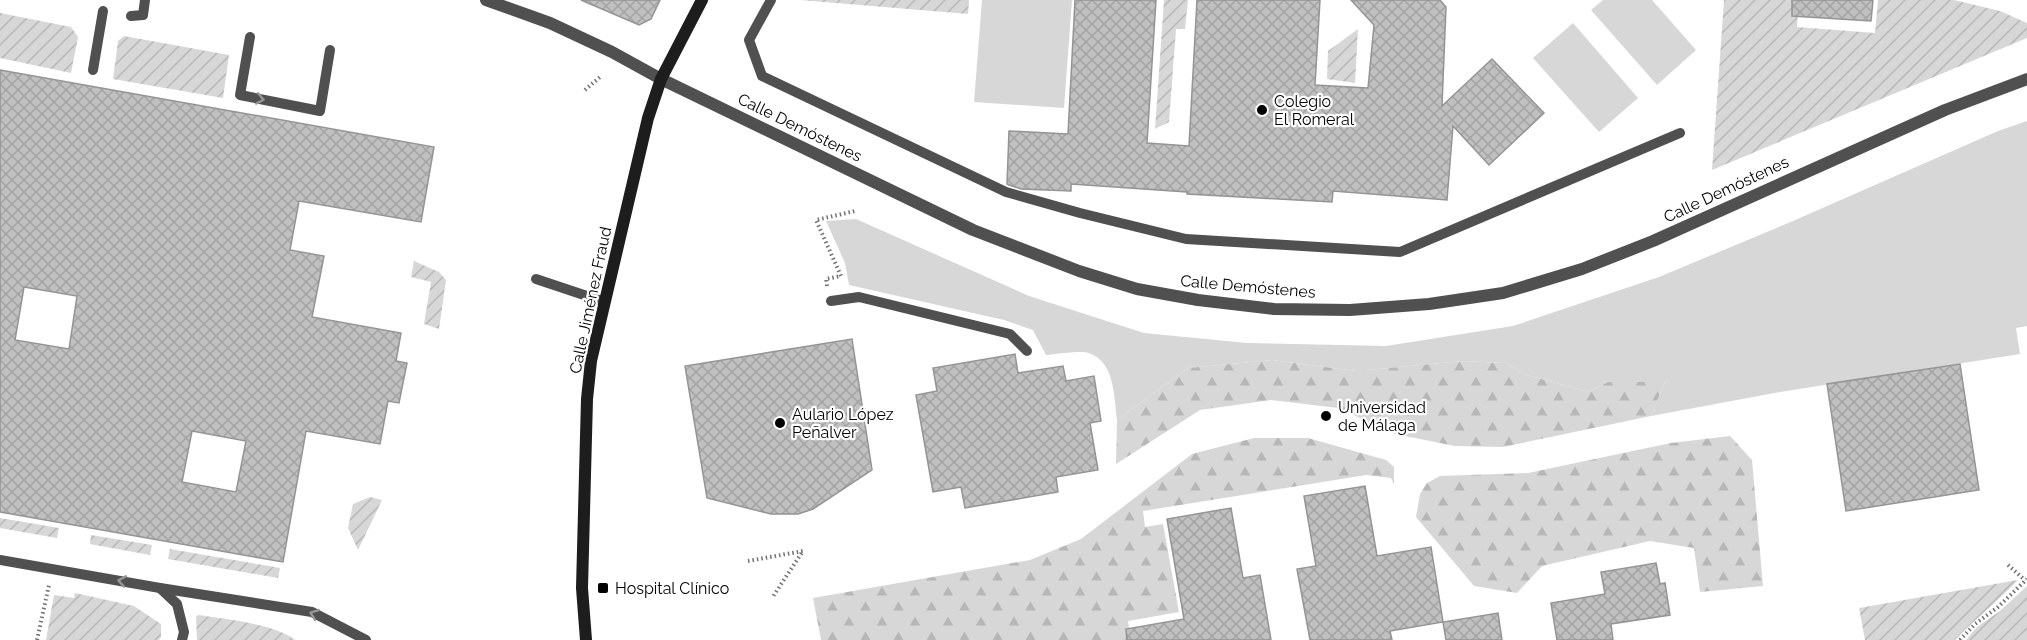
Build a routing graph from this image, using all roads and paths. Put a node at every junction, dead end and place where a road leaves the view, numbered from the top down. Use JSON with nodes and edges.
{"nodes":[{"id":1,"x":145,"y":0,"type":"edge"},
{"id":2,"x":486,"y":0,"type":"edge"},
{"id":3,"x":702,"y":0,"type":"edge"},
{"id":4,"x":771,"y":0,"type":"edge"},
{"id":5,"x":103,"y":11,"type":"dead end"},
{"id":6,"x":131,"y":16,"type":"dead end"},
{"id":7,"x":250,"y":37,"type":"dead end"},
{"id":8,"x":330,"y":50,"type":"dead end"},
{"id":9,"x":93,"y":70,"type":"dead end"},
{"id":10,"x":600,"y":77,"type":"dead end"},
{"id":11,"x":661,"y":79,"type":"junction"},
{"id":12,"x":2027,"y":80,"type":"edge"},
{"id":13,"x":585,"y":90,"type":"dead end"},
{"id":14,"x":1680,"y":133,"type":"dead end"},
{"id":15,"x":855,"y":211,"type":"dead end"},
{"id":16,"x":536,"y":279,"type":"dead end"},
{"id":17,"x":831,"y":301,"type":"joint"},
{"id":18,"x":605,"y":302,"type":"junction"},
{"id":19,"x":1027,"y":351,"type":"dead end"},
{"id":20,"x":0,"y":560,"type":"edge"},
{"id":21,"x":748,"y":561,"type":"dead end"},
{"id":22,"x":2008,"y":565,"type":"dead end"},
{"id":23,"x":66,"y":571,"type":"junction"},
{"id":24,"x":2026,"y":579,"type":"edge"},
{"id":25,"x":160,"y":588,"type":"junction"},
{"id":26,"x":772,"y":598,"type":"dead end"},
{"id":27,"x":37,"y":640,"type":"edge"},
{"id":28,"x":182,"y":640,"type":"edge"},
{"id":29,"x":366,"y":640,"type":"edge"},
{"id":30,"x":586,"y":640,"type":"edge"},
{"id":31,"x":1960,"y":640,"type":"edge"}],
"edges":[{"from":1,"to":6,"type":"lane"},
{"from":2,"to":11,"type":"street","name":"Calle Demóstenes"},
{"from":3,"to":11,"type":"main road","name":"Calle Jiménez Fraud"},
{"from":4,"to":14,"type":"lane"},
{"from":5,"to":9,"type":"lane"},
{"from":7,"to":8,"type":"lane","one_way":true},
{"from":10,"to":13,"type":"path"},
{"from":11,"to":12,"type":"street","name":"Calle Demóstenes"},
{"from":11,"to":18,"type":"main road","name":"Calle Jiménez Fraud"},
{"from":15,"to":17,"type":"path"},
{"from":16,"to":18,"type":"lane"},
{"from":17,"to":19,"type":"lane"},
{"from":18,"to":30,"type":"main road","name":"Calle Jiménez Fraud"},
{"from":20,"to":23,"type":"lane"},
{"from":21,"to":26,"type":"path"},
{"from":22,"to":24,"type":"path"},
{"from":25,"to":23,"type":"lane","one_way":true},
{"from":23,"to":27,"type":"path"},
{"from":24,"to":31,"type":"path"},
{"from":25,"to":28,"type":"lane"},
{"from":29,"to":25,"type":"lane","one_way":true}]}
